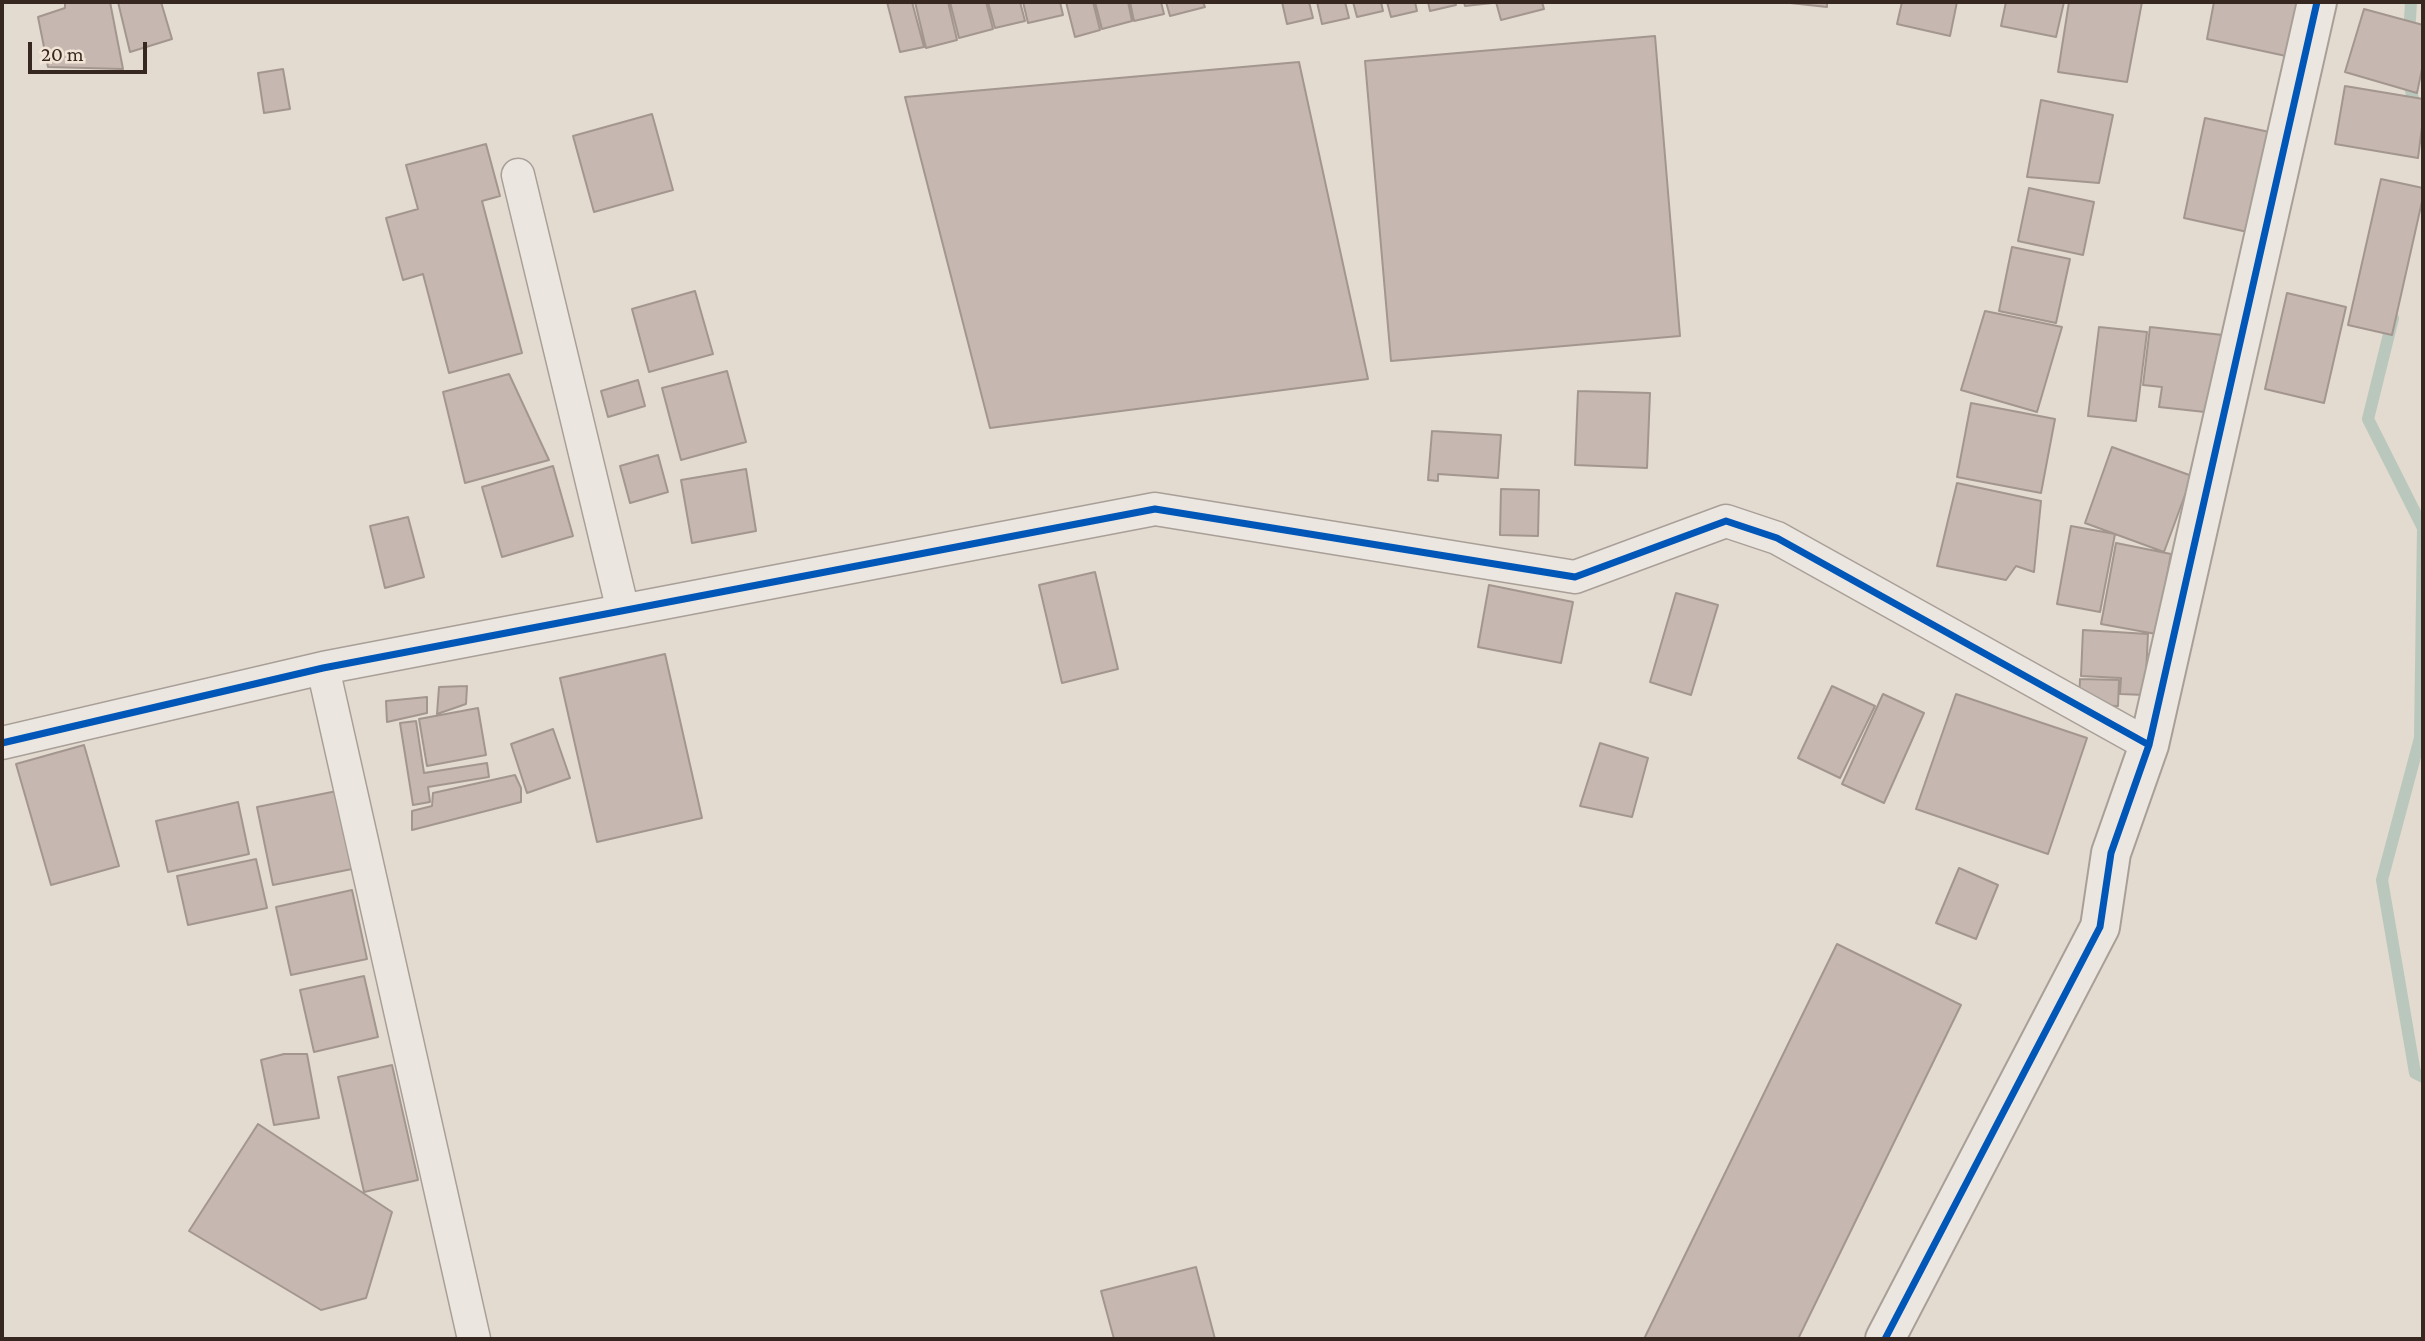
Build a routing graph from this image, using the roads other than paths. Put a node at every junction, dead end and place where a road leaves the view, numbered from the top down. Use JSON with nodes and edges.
{"nodes":[{"id":1,"x":2317,"y":2,"type":"edge"},
{"id":2,"x":518,"y":175,"type":"dead end"},
{"id":3,"x":622,"y":611,"type":"junction"},
{"id":4,"x":323,"y":668,"type":"junction"},
{"id":5,"x":2,"y":743,"type":"edge"},
{"id":6,"x":2149,"y":745,"type":"junction"},
{"id":7,"x":474,"y":1339,"type":"edge"},
{"id":8,"x":1885,"y":1339,"type":"edge"}],
"edges":[{"from":1,"to":6,"type":"street"},
{"from":2,"to":3,"type":"street"},
{"from":3,"to":4,"type":"street"},
{"from":3,"to":6,"type":"street"},
{"from":4,"to":5,"type":"street"},
{"from":4,"to":7,"type":"street"},
{"from":6,"to":8,"type":"street"}]}
